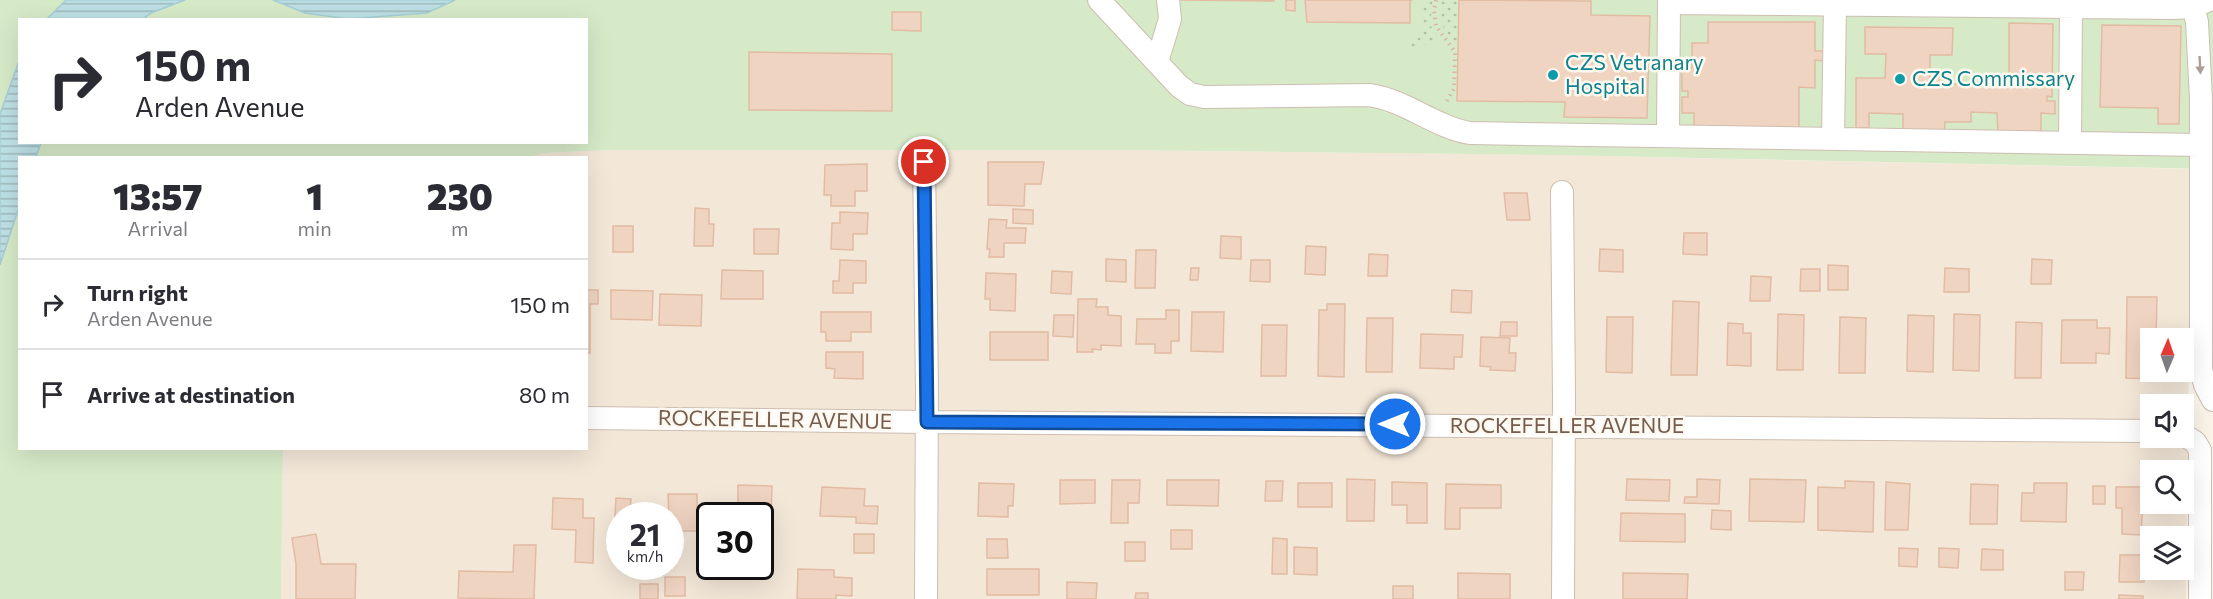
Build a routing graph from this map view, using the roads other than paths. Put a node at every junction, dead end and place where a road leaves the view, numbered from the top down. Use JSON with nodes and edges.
{"nodes":[{"id":1,"x":1099,"y":0,"type":"edge"},
{"id":2,"x":1168,"y":0,"type":"edge"},
{"id":3,"x":1670,"y":1,"type":"edge"},
{"id":4,"x":1847,"y":2,"type":"edge"},
{"id":5,"x":2201,"y":4,"type":"edge"},
{"id":6,"x":2072,"y":7,"type":"junction"},
{"id":7,"x":1157,"y":62,"type":"junction"},
{"id":8,"x":2207,"y":99,"type":"edge"},
{"id":9,"x":1668,"y":136,"type":"junction"},
{"id":10,"x":1833,"y":139,"type":"junction"},
{"id":11,"x":2070,"y":143,"type":"junction"},
{"id":12,"x":2200,"y":145,"type":"junction"},
{"id":13,"x":924,"y":162,"type":"dead end"},
{"id":14,"x":1562,"y":192,"type":"dead end"},
{"id":15,"x":2213,"y":400,"type":"edge"},
{"id":16,"x":588,"y":417,"type":"edge"},
{"id":17,"x":927,"y":422,"type":"junction"},
{"id":18,"x":1564,"y":425,"type":"junction"},
{"id":19,"x":2140,"y":431,"type":"edge"},
{"id":20,"x":2194,"y":444,"type":"edge"},
{"id":21,"x":926,"y":599,"type":"edge"},
{"id":22,"x":1563,"y":599,"type":"edge"},
{"id":23,"x":2200,"y":599,"type":"edge"}],
"edges":[{"from":1,"to":7,"type":"street"},
{"from":2,"to":7,"type":"street"},
{"from":3,"to":4,"type":"street"},
{"from":3,"to":9,"type":"street"},
{"from":4,"to":6,"type":"street"},
{"from":4,"to":10,"type":"street"},
{"from":5,"to":6,"type":"street"},
{"from":5,"to":8,"type":"street","one_way":true},
{"from":6,"to":11,"type":"street"},
{"from":7,"to":9,"type":"street"},
{"from":8,"to":12,"type":"street"},
{"from":9,"to":10,"type":"street"},
{"from":10,"to":11,"type":"street"},
{"from":11,"to":12,"type":"street"},
{"from":12,"to":15,"type":"street"},
{"from":13,"to":17,"type":"street"},
{"from":14,"to":18,"type":"street"},
{"from":16,"to":17,"type":"street","name":"ROCKEFELLER AVENUE"},
{"from":17,"to":18,"type":"street","name":"ROCKEFELLER AVENUE"},
{"from":17,"to":21,"type":"street"},
{"from":18,"to":19,"type":"street","name":"ROCKEFELLER AVENUE"},
{"from":18,"to":22,"type":"street"},
{"from":20,"to":23,"type":"street"}]}
